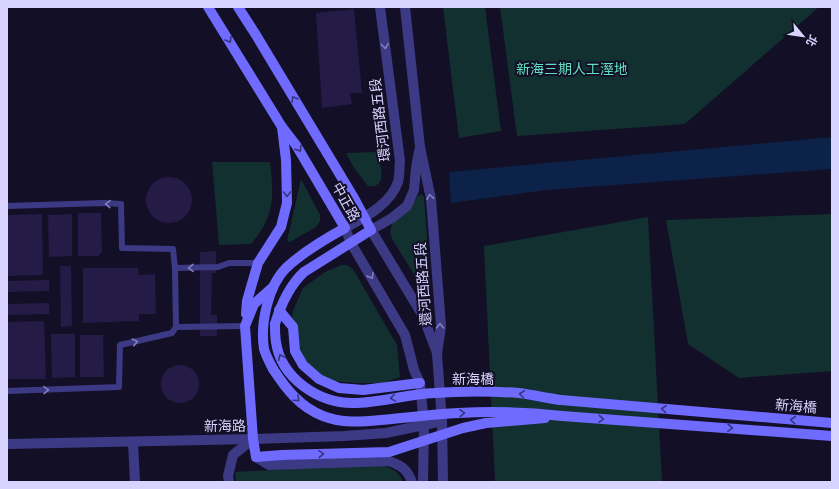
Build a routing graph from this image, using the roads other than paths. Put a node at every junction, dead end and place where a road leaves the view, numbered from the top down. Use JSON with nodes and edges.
{"nodes":[{"id":1,"x":208,"y":7,"type":"edge"},
{"id":2,"x":238,"y":7,"type":"edge"},
{"id":3,"x":380,"y":7,"type":"edge"},
{"id":4,"x":405,"y":7,"type":"edge"},
{"id":5,"x":282,"y":128,"type":"junction"},
{"id":6,"x":420,"y":147,"type":"junction"},
{"id":7,"x":7,"y":206,"type":"edge"},
{"id":8,"x":365,"y":216,"type":"junction"},
{"id":9,"x":345,"y":228,"type":"junction"},
{"id":10,"x":371,"y":230,"type":"junction"},
{"id":11,"x":351,"y":242,"type":"junction"},
{"id":12,"x":258,"y":263,"type":"junction"},
{"id":13,"x":175,"y":268,"type":"junction"},
{"id":14,"x":274,"y":286,"type":"junction"},
{"id":15,"x":279,"y":310,"type":"junction"},
{"id":16,"x":245,"y":326,"type":"junction"},
{"id":17,"x":176,"y":327,"type":"junction"},
{"id":18,"x":437,"y":354,"type":"junction"},
{"id":19,"x":420,"y":383,"type":"junction"},
{"id":20,"x":7,"y":391,"type":"edge"},
{"id":21,"x":562,"y":416,"type":"junction"},
{"id":22,"x":442,"y":421,"type":"junction"},
{"id":23,"x":832,"y":423,"type":"edge"},
{"id":24,"x":424,"y":425,"type":"junction"},
{"id":25,"x":832,"y":436,"type":"edge"},
{"id":26,"x":253,"y":439,"type":"junction"},
{"id":27,"x":133,"y":442,"type":"junction"},
{"id":28,"x":7,"y":444,"type":"edge"},
{"id":29,"x":256,"y":457,"type":"junction"},
{"id":30,"x":135,"y":482,"type":"edge"},
{"id":31,"x":229,"y":482,"type":"edge"},
{"id":32,"x":412,"y":482,"type":"edge"},
{"id":33,"x":423,"y":482,"type":"edge"},
{"id":34,"x":443,"y":482,"type":"edge"}],
"edges":[{"from":1,"to":5,"type":"main road","name":"中正路","one_way":true},
{"from":8,"to":2,"type":"main road","name":"中正路","one_way":true},
{"from":3,"to":8,"type":"street","name":"環河西路五段","one_way":true},
{"from":4,"to":6,"type":"street"},
{"from":5,"to":9,"type":"main road","name":"中正路","one_way":true},
{"from":5,"to":12,"type":"main road","one_way":true},
{"from":6,"to":10,"type":"street"},
{"from":18,"to":6,"type":"street","name":"還河西路五段","one_way":true},
{"from":13,"to":7,"type":"lane","one_way":true},
{"from":8,"to":9,"type":"street","name":"環河西路五段"},
{"from":8,"to":10,"type":"main road","name":"中正路"},
{"from":9,"to":11,"type":"street","name":"中正路"},
{"from":9,"to":14,"type":"main road"},
{"from":10,"to":11,"type":"main road","name":"新海橋"},
{"from":10,"to":18,"type":"street","name":"中正路"},
{"from":11,"to":15,"type":"main road","name":"新海橋"},
{"from":11,"to":19,"type":"street","name":"中正路","one_way":true},
{"from":12,"to":13,"type":"lane","one_way":true},
{"from":12,"to":16,"type":"main road"},
{"from":13,"to":17,"type":"lane"},
{"from":14,"to":16,"type":"main road"},
{"from":14,"to":21,"type":"main road","name":"新海橋","one_way":true,"bridge":true},
{"from":15,"to":19,"type":"main road"},
{"from":23,"to":15,"type":"main road","name":"新海橋","one_way":true,"bridge":true},
{"from":16,"to":17,"type":"lane"},
{"from":16,"to":26,"type":"main road"},
{"from":20,"to":17,"type":"lane","one_way":true},
{"from":18,"to":22,"type":"street","name":"還河西路五段"},
{"from":19,"to":24,"type":"street","name":"中正路"},
{"from":21,"to":25,"type":"main road","name":"新海橋","one_way":true},
{"from":29,"to":21,"type":"main road","one_way":true,"bridge":true},
{"from":22,"to":24,"type":"street","name":"新海路"},
{"from":22,"to":34,"type":"street","name":"還河西路五段"},
{"from":24,"to":26,"type":"street","name":"新海路"},
{"from":24,"to":33,"type":"street","name":"中正路"},
{"from":26,"to":27,"type":"street","name":"新海路"},
{"from":26,"to":29,"type":"main road"},
{"from":26,"to":31,"type":"street"},
{"from":27,"to":28,"type":"street","name":"新海路"},
{"from":27,"to":30,"type":"street"},
{"from":29,"to":32,"type":"street"}]}
